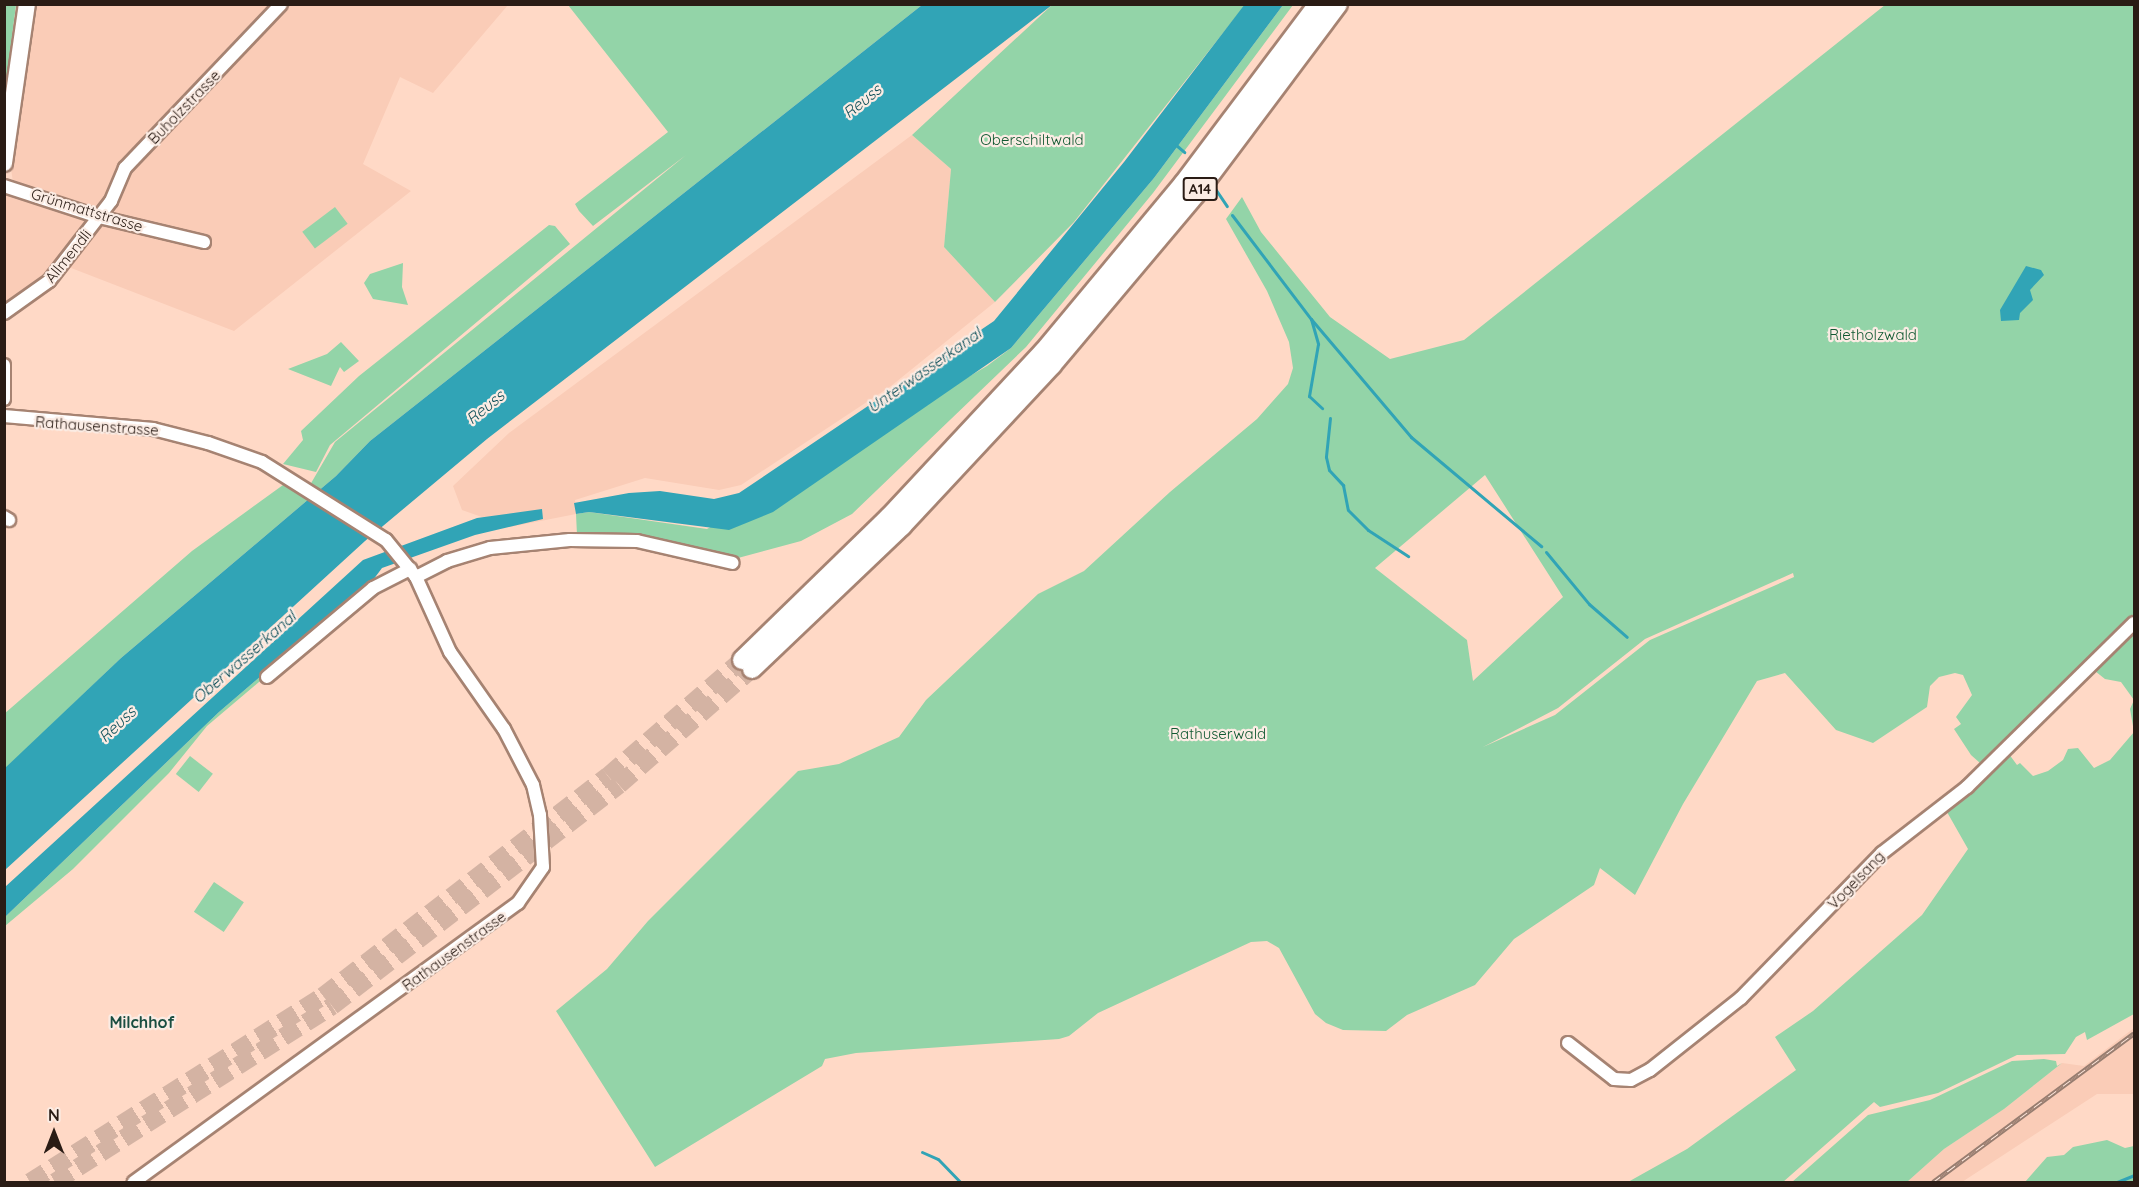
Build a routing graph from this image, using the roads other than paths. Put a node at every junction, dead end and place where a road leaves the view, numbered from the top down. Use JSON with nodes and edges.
{"nodes":[{"id":1,"x":27,"y":4,"type":"edge"},
{"id":2,"x":281,"y":4,"type":"edge"},
{"id":3,"x":1318,"y":4,"type":"edge"},
{"id":4,"x":1338,"y":4,"type":"edge"},
{"id":5,"x":4,"y":163,"type":"edge"},
{"id":6,"x":4,"y":186,"type":"edge"},
{"id":7,"x":99,"y":217,"type":"junction"},
{"id":8,"x":204,"y":242,"type":"dead end"},
{"id":9,"x":4,"y":313,"type":"edge"},
{"id":10,"x":4,"y":365,"type":"edge"},
{"id":11,"x":4,"y":399,"type":"edge"},
{"id":12,"x":5,"y":417,"type":"edge"},
{"id":13,"x":733,"y":563,"type":"dead end"},
{"id":14,"x":410,"y":568,"type":"junction"},
{"id":15,"x":2134,"y":623,"type":"edge"},
{"id":16,"x":267,"y":677,"type":"dead end"},
{"id":17,"x":1568,"y":1043,"type":"dead end"},
{"id":18,"x":134,"y":1182,"type":"edge"}],
"edges":[{"from":1,"to":5,"type":"main road"},
{"from":2,"to":7,"type":"street","name":"Buholzstrasse"},
{"from":3,"to":4,"type":"highway","number":"A14"},
{"from":6,"to":7,"type":"street","name":"Grünmattstrasse"},
{"from":7,"to":8,"type":"street","name":"Grünmattstrasse"},
{"from":7,"to":9,"type":"street","name":"Allmendli"},
{"from":10,"to":11,"type":"street"},
{"from":12,"to":14,"type":"street","name":"Rathausenstrasse"},
{"from":13,"to":14,"type":"street"},
{"from":14,"to":16,"type":"street"},
{"from":14,"to":18,"type":"street","name":"Rathausenstrasse"},
{"from":15,"to":17,"type":"street","name":"Vogelsang"}]}
